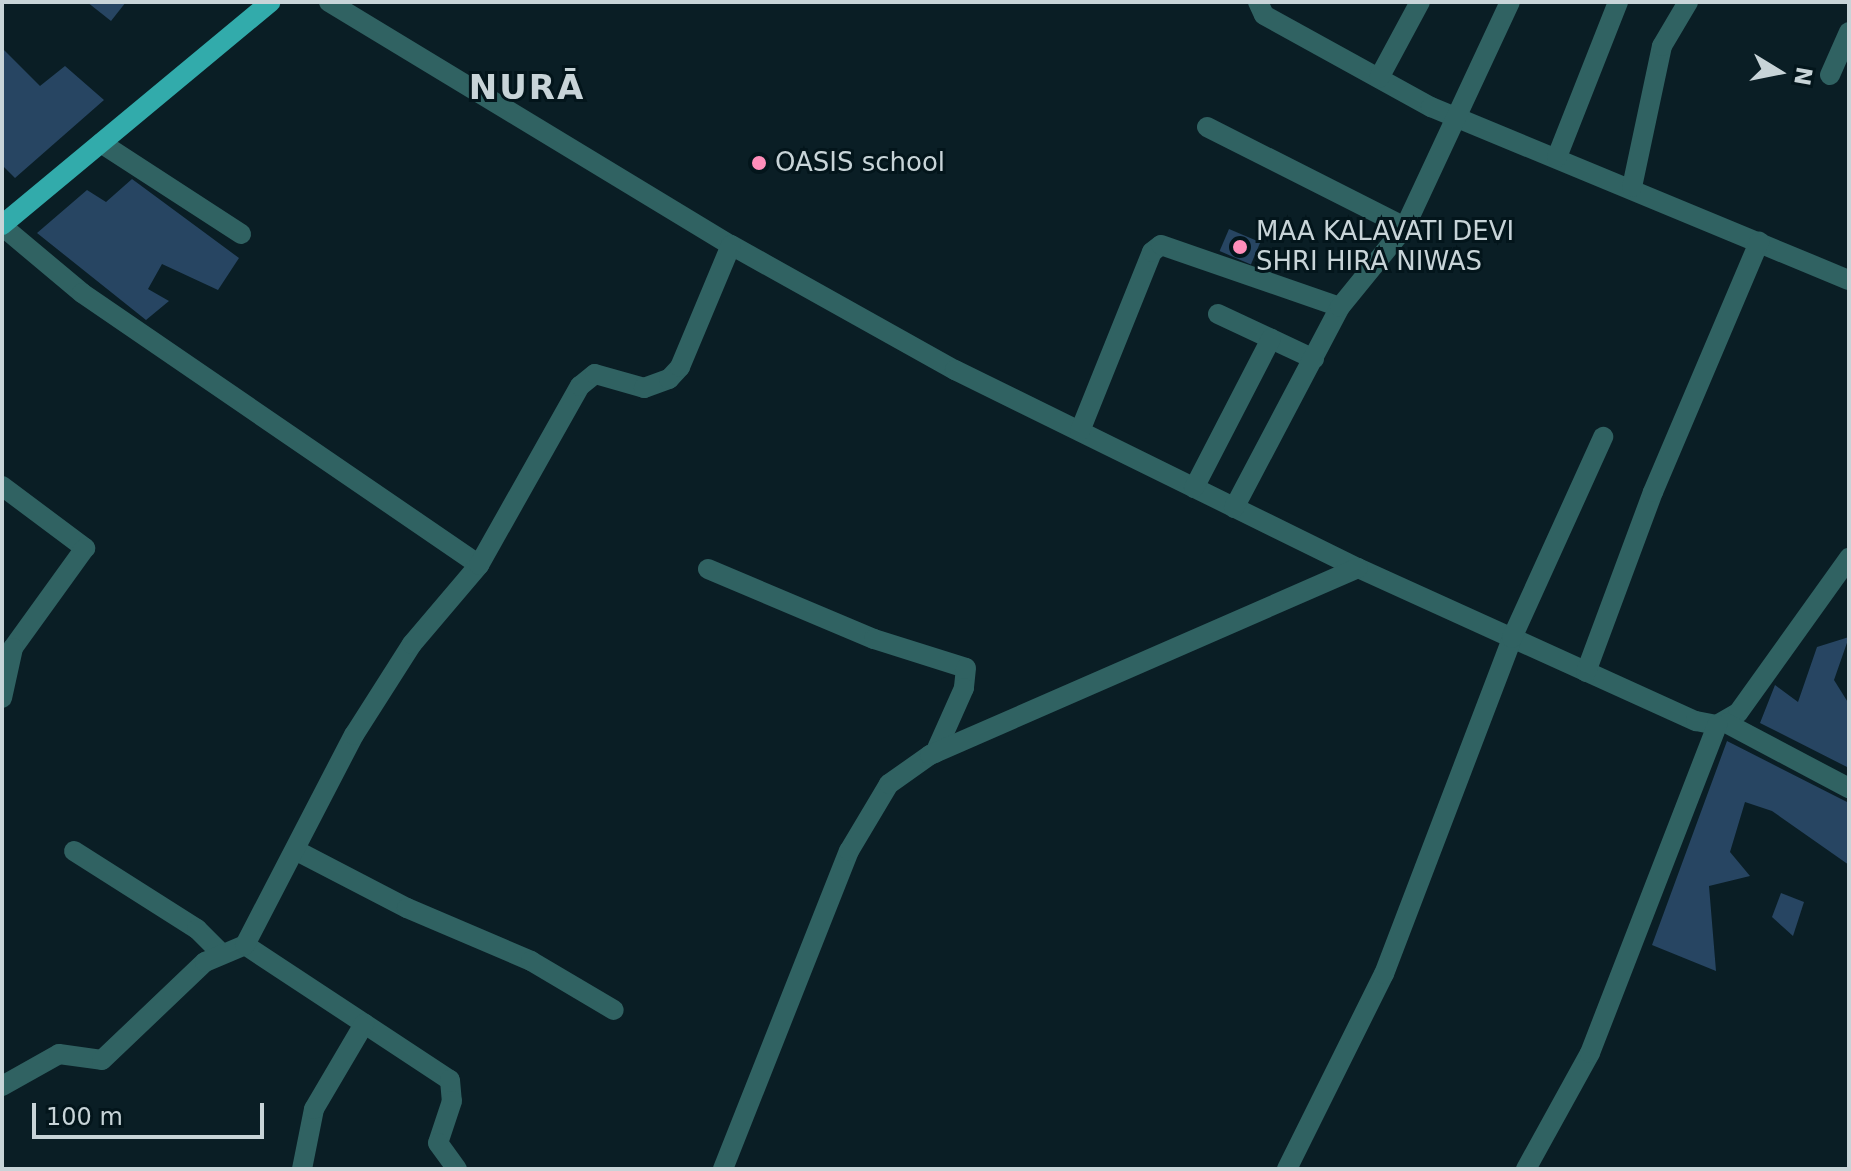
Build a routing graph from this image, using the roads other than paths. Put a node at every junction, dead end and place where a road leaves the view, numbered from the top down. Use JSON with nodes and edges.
{"nodes":[{"id":1,"x":271,"y":2,"type":"edge"},
{"id":2,"x":329,"y":2,"type":"edge"},
{"id":3,"x":1258,"y":2,"type":"edge"},
{"id":4,"x":1420,"y":2,"type":"edge"},
{"id":5,"x":1510,"y":2,"type":"edge"},
{"id":6,"x":1618,"y":2,"type":"edge"},
{"id":7,"x":1688,"y":2,"type":"edge"},
{"id":8,"x":1849,"y":32,"type":"edge"},
{"id":9,"x":1830,"y":75,"type":"dead end"},
{"id":10,"x":1379,"y":78,"type":"junction"},
{"id":11,"x":1455,"y":117,"type":"junction"},
{"id":12,"x":1207,"y":127,"type":"dead end"},
{"id":13,"x":101,"y":143,"type":"junction"},
{"id":14,"x":1557,"y":157,"type":"junction"},
{"id":15,"x":1632,"y":187,"type":"junction"},
{"id":16,"x":2,"y":225,"type":"edge"},
{"id":17,"x":1405,"y":227,"type":"junction"},
{"id":18,"x":241,"y":234,"type":"dead end"},
{"id":19,"x":1759,"y":242,"type":"junction"},
{"id":20,"x":731,"y":245,"type":"junction"},
{"id":21,"x":1849,"y":280,"type":"edge"},
{"id":22,"x":1340,"y":307,"type":"junction"},
{"id":23,"x":1218,"y":314,"type":"dead end"},
{"id":24,"x":1271,"y":339,"type":"junction"},
{"id":25,"x":1314,"y":359,"type":"junction"},
{"id":26,"x":1080,"y":431,"type":"junction"},
{"id":27,"x":1603,"y":437,"type":"dead end"},
{"id":28,"x":2,"y":486,"type":"edge"},
{"id":29,"x":1194,"y":488,"type":"junction"},
{"id":30,"x":1234,"y":508,"type":"junction"},
{"id":31,"x":1847,"y":563,"type":"edge"},
{"id":32,"x":479,"y":565,"type":"junction"},
{"id":33,"x":1358,"y":568,"type":"junction"},
{"id":34,"x":708,"y":569,"type":"dead end"},
{"id":35,"x":1512,"y":638,"type":"junction"},
{"id":36,"x":1586,"y":672,"type":"junction"},
{"id":37,"x":2,"y":698,"type":"edge"},
{"id":38,"x":1722,"y":724,"type":"junction"},
{"id":39,"x":935,"y":753,"type":"junction"},
{"id":40,"x":1849,"y":788,"type":"edge"},
{"id":41,"x":74,"y":851,"type":"dead end"},
{"id":42,"x":297,"y":851,"type":"junction"},
{"id":43,"x":245,"y":945,"type":"junction"},
{"id":44,"x":221,"y":953,"type":"junction"},
{"id":45,"x":614,"y":1010,"type":"dead end"},
{"id":46,"x":364,"y":1024,"type":"junction"},
{"id":47,"x":2,"y":1086,"type":"edge"},
{"id":48,"x":302,"y":1169,"type":"edge"},
{"id":49,"x":457,"y":1169,"type":"edge"},
{"id":50,"x":723,"y":1169,"type":"edge"},
{"id":51,"x":1287,"y":1169,"type":"edge"},
{"id":52,"x":1526,"y":1169,"type":"edge"}],
"edges":[{"from":1,"to":13,"type":"main road"},
{"from":2,"to":20,"type":"street"},
{"from":3,"to":10,"type":"street"},
{"from":4,"to":10,"type":"street"},
{"from":5,"to":11,"type":"street"},
{"from":6,"to":14,"type":"street"},
{"from":7,"to":15,"type":"street"},
{"from":8,"to":9,"type":"street"},
{"from":10,"to":11,"type":"street"},
{"from":11,"to":14,"type":"street"},
{"from":11,"to":17,"type":"street"},
{"from":12,"to":17,"type":"street"},
{"from":13,"to":16,"type":"main road"},
{"from":13,"to":18,"type":"street"},
{"from":14,"to":15,"type":"street"},
{"from":15,"to":19,"type":"street"},
{"from":16,"to":32,"type":"street"},
{"from":17,"to":22,"type":"street"},
{"from":19,"to":21,"type":"street"},
{"from":19,"to":36,"type":"street"},
{"from":20,"to":26,"type":"street"},
{"from":20,"to":32,"type":"street"},
{"from":22,"to":25,"type":"street"},
{"from":22,"to":26,"type":"street"},
{"from":23,"to":24,"type":"street"},
{"from":24,"to":25,"type":"street"},
{"from":24,"to":29,"type":"street"},
{"from":25,"to":30,"type":"street"},
{"from":26,"to":29,"type":"street"},
{"from":27,"to":35,"type":"street"},
{"from":28,"to":37,"type":"street"},
{"from":29,"to":30,"type":"street"},
{"from":30,"to":33,"type":"street"},
{"from":31,"to":38,"type":"street"},
{"from":32,"to":42,"type":"street"},
{"from":33,"to":35,"type":"street"},
{"from":33,"to":39,"type":"street"},
{"from":34,"to":39,"type":"street"},
{"from":35,"to":36,"type":"street"},
{"from":35,"to":51,"type":"street"},
{"from":36,"to":38,"type":"street"},
{"from":38,"to":40,"type":"street"},
{"from":38,"to":52,"type":"street"},
{"from":39,"to":50,"type":"street"},
{"from":41,"to":44,"type":"street"},
{"from":42,"to":43,"type":"street"},
{"from":42,"to":45,"type":"street"},
{"from":43,"to":44,"type":"street"},
{"from":43,"to":46,"type":"street"},
{"from":44,"to":47,"type":"street"},
{"from":46,"to":48,"type":"street"},
{"from":46,"to":49,"type":"street"}]}
